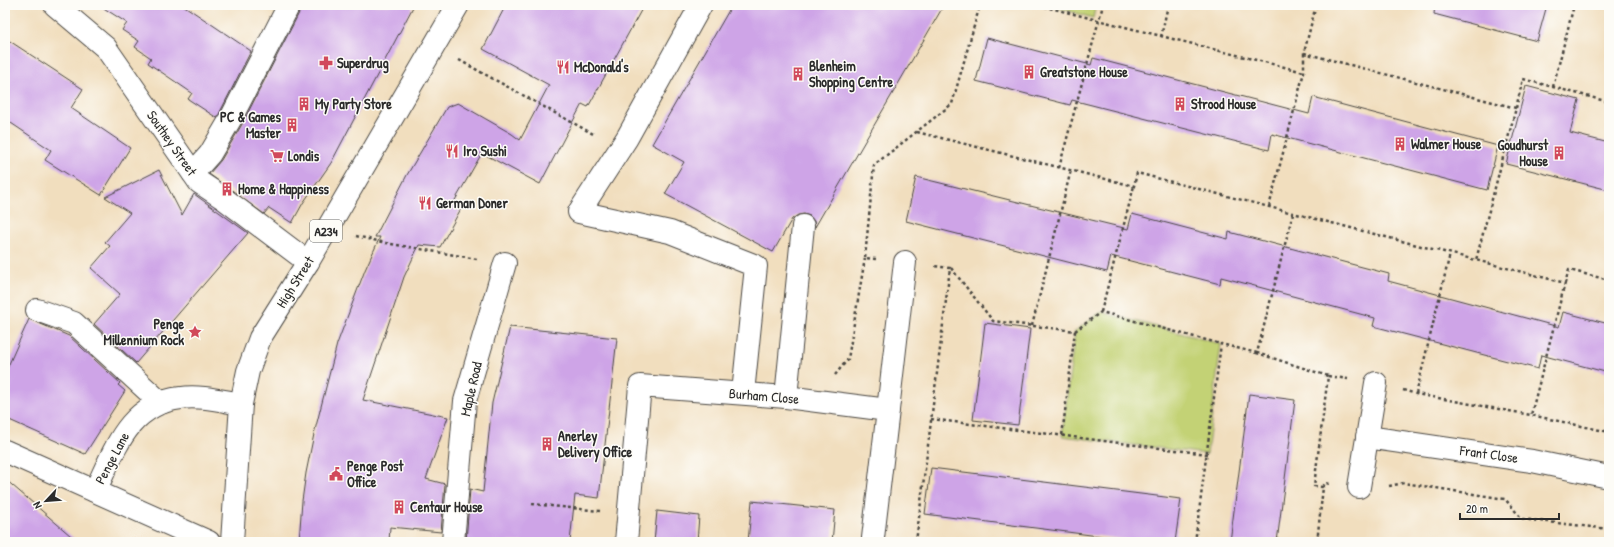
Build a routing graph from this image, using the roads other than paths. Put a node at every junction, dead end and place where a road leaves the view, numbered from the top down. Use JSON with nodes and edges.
{"nodes":[{"id":1,"x":55,"y":5,"type":"edge"},
{"id":2,"x":289,"y":5,"type":"edge"},
{"id":3,"x":458,"y":5,"type":"edge"},
{"id":4,"x":701,"y":5,"type":"edge"},
{"id":5,"x":193,"y":173,"type":"junction"},
{"id":6,"x":803,"y":226,"type":"dead end"},
{"id":7,"x":308,"y":262,"type":"junction"},
{"id":8,"x":904,"y":262,"type":"dead end"},
{"id":9,"x":505,"y":264,"type":"road end"},
{"id":10,"x":38,"y":310,"type":"dead end"},
{"id":11,"x":1376,"y":383,"type":"road end"},
{"id":12,"x":743,"y":393,"type":"junction"},
{"id":13,"x":786,"y":397,"type":"junction"},
{"id":14,"x":161,"y":402,"type":"junction"},
{"id":15,"x":242,"y":404,"type":"junction"},
{"id":16,"x":888,"y":410,"type":"junction"},
{"id":17,"x":1367,"y":437,"type":"junction"},
{"id":18,"x":5,"y":451,"type":"edge"},
{"id":19,"x":1609,"y":478,"type":"edge"},
{"id":20,"x":1358,"y":487,"type":"road end"},
{"id":21,"x":95,"y":491,"type":"junction"},
{"id":22,"x":873,"y":538,"type":"dead end"},
{"id":23,"x":209,"y":542,"type":"edge"},
{"id":24,"x":232,"y":542,"type":"edge"},
{"id":25,"x":453,"y":542,"type":"edge"},
{"id":26,"x":626,"y":542,"type":"edge"}],
"edges":[{"from":1,"to":5,"type":"street","name":"Southey Street"},
{"from":2,"to":5,"type":"street"},
{"from":3,"to":7,"type":"street","name":"High Street","number":"A234"},
{"from":4,"to":12,"type":"street"},
{"from":5,"to":7,"type":"street","name":"Southey Street"},
{"from":6,"to":13,"type":"street"},
{"from":7,"to":15,"type":"street","name":"High Street","number":"A234"},
{"from":8,"to":16,"type":"street"},
{"from":9,"to":25,"type":"street","name":"Maple Road"},
{"from":10,"to":14,"type":"street"},
{"from":11,"to":17,"type":"street"},
{"from":12,"to":13,"type":"street","name":"Burham Close"},
{"from":12,"to":26,"type":"street","name":"Burham Close"},
{"from":13,"to":16,"type":"street","name":"Burham Close"},
{"from":14,"to":15,"type":"street","name":"Penge Lane"},
{"from":14,"to":21,"type":"street","name":"Penge Lane"},
{"from":15,"to":24,"type":"street","name":"High Street","number":"A234"},
{"from":16,"to":22,"type":"street"},
{"from":17,"to":19,"type":"street","name":"Frant Close"},
{"from":17,"to":20,"type":"street"},
{"from":18,"to":21,"type":"street","name":"Penge Lane"},
{"from":21,"to":23,"type":"street","name":"Penge Lane"}]}
